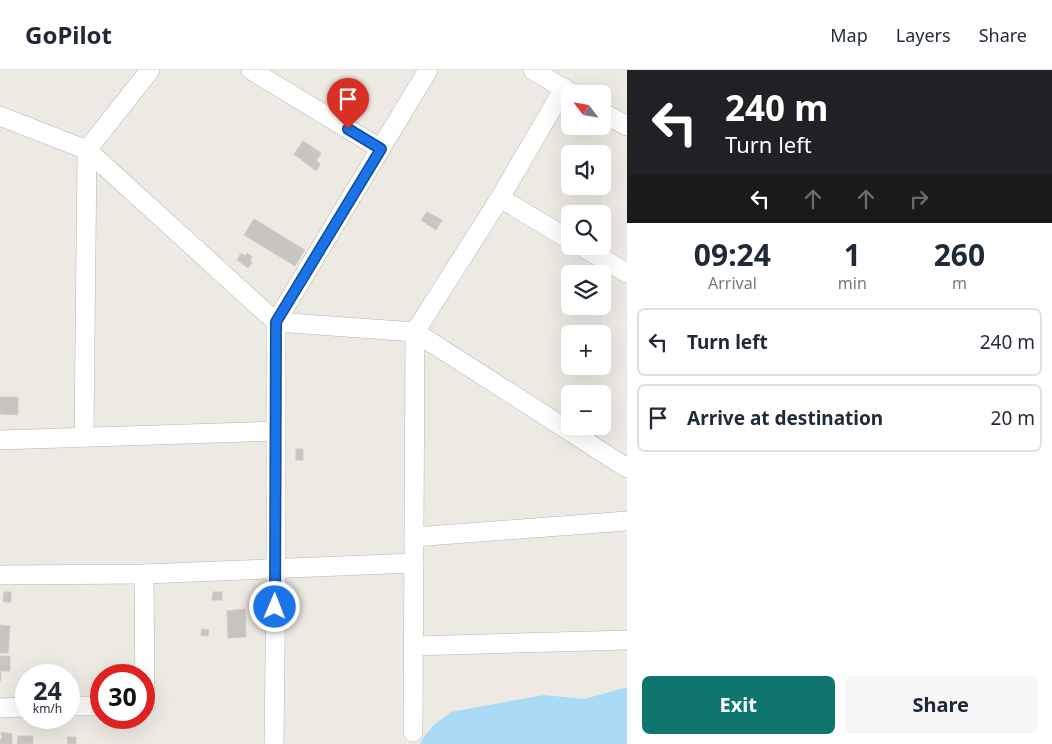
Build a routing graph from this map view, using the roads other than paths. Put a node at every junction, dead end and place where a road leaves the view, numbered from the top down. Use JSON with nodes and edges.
{"nodes":[{"id":1,"x":150,"y":70,"type":"edge"},
{"id":2,"x":252,"y":70,"type":"edge"},
{"id":3,"x":428,"y":70,"type":"edge"},
{"id":4,"x":533,"y":70,"type":"edge"},
{"id":5,"x":561,"y":86,"type":"edge"},
{"id":6,"x":561,"y":103,"type":"edge"},
{"id":7,"x":0,"y":116,"type":"edge"},
{"id":8,"x":611,"y":117,"type":"edge"},
{"id":9,"x":627,"y":126,"type":"edge"},
{"id":10,"x":381,"y":149,"type":"junction"},
{"id":11,"x":87,"y":150,"type":"junction"},
{"id":12,"x":500,"y":198,"type":"junction"},
{"id":13,"x":561,"y":235,"type":"edge"},
{"id":14,"x":596,"y":255,"type":"edge"},
{"id":15,"x":627,"y":273,"type":"edge"},
{"id":16,"x":276,"y":322,"type":"junction"},
{"id":17,"x":415,"y":332,"type":"junction"},
{"id":18,"x":276,"y":431,"type":"junction"},
{"id":19,"x":84,"y":437,"type":"junction"},
{"id":20,"x":0,"y":440,"type":"edge"},
{"id":21,"x":627,"y":468,"type":"edge"},
{"id":22,"x":627,"y":521,"type":"edge"},
{"id":23,"x":414,"y":537,"type":"junction"},
{"id":24,"x":414,"y":563,"type":"junction"},
{"id":25,"x":276,"y":568,"type":"junction"},
{"id":26,"x":144,"y":574,"type":"junction"},
{"id":27,"x":0,"y":575,"type":"edge"},
{"id":28,"x":627,"y":640,"type":"edge"},
{"id":29,"x":413,"y":646,"type":"junction"},
{"id":30,"x":145,"y":664,"type":"edge"},
{"id":31,"x":15,"y":707,"type":"edge"},
{"id":32,"x":0,"y":708,"type":"edge"},
{"id":33,"x":413,"y":732,"type":"dead end"},
{"id":34,"x":274,"y":744,"type":"edge"}],
"edges":[{"from":1,"to":11,"type":"street"},
{"from":2,"to":10,"type":"street"},
{"from":3,"to":10,"type":"street"},
{"from":4,"to":5,"type":"street"},
{"from":6,"to":12,"type":"street"},
{"from":7,"to":11,"type":"street"},
{"from":8,"to":9,"type":"street"},
{"from":10,"to":16,"type":"street"},
{"from":11,"to":16,"type":"street"},
{"from":11,"to":19,"type":"street"},
{"from":12,"to":13,"type":"street"},
{"from":12,"to":17,"type":"street"},
{"from":14,"to":15,"type":"street"},
{"from":16,"to":17,"type":"street"},
{"from":16,"to":18,"type":"street"},
{"from":17,"to":21,"type":"street"},
{"from":17,"to":23,"type":"street"},
{"from":18,"to":19,"type":"street"},
{"from":18,"to":25,"type":"street"},
{"from":19,"to":20,"type":"street"},
{"from":22,"to":23,"type":"street"},
{"from":23,"to":24,"type":"street"},
{"from":24,"to":25,"type":"street"},
{"from":24,"to":29,"type":"street"},
{"from":25,"to":26,"type":"street"},
{"from":25,"to":34,"type":"street"},
{"from":26,"to":27,"type":"street"},
{"from":26,"to":30,"type":"street"},
{"from":28,"to":29,"type":"street"},
{"from":29,"to":33,"type":"street"},
{"from":31,"to":32,"type":"street"}]}
